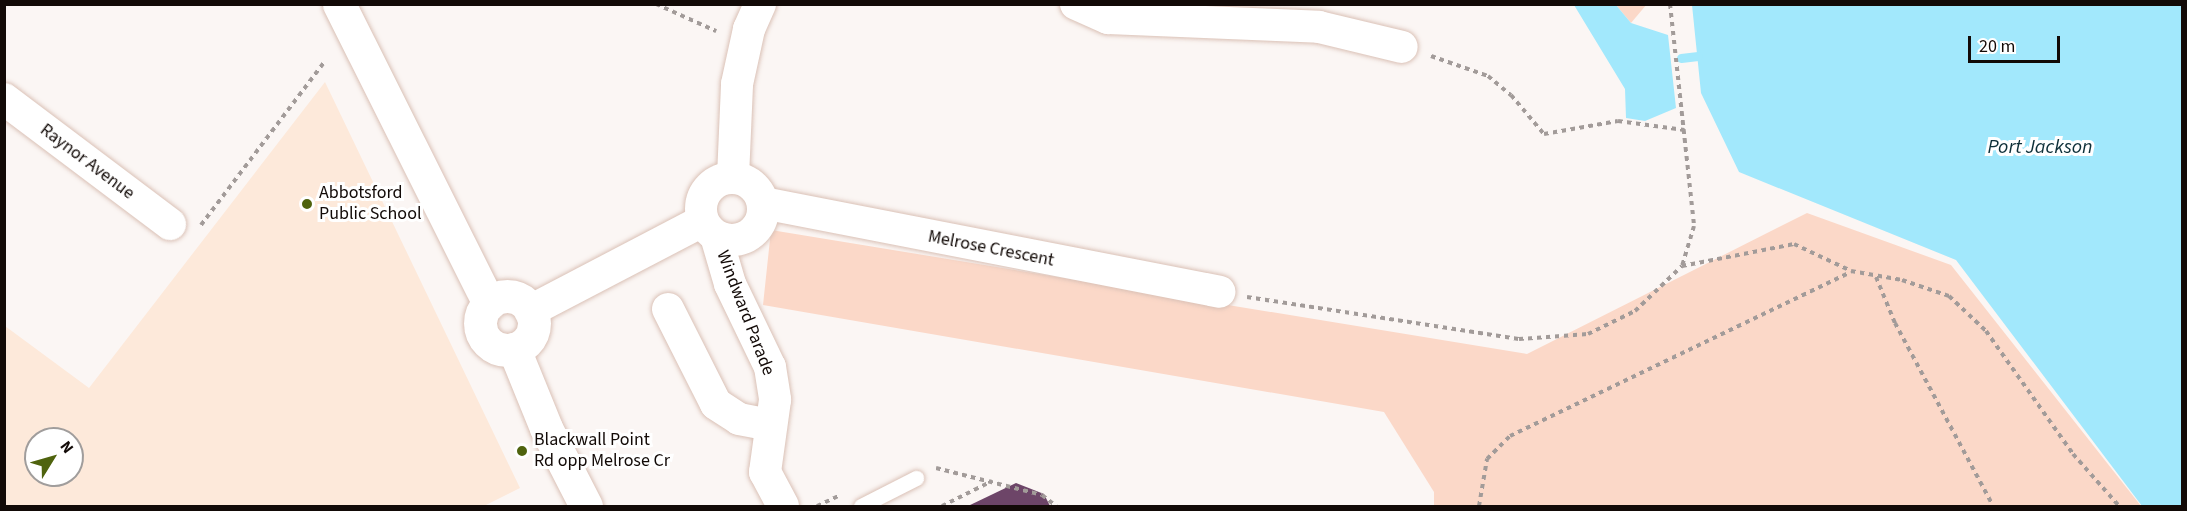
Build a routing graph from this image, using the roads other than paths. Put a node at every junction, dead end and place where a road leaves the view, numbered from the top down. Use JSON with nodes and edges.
{"nodes":[{"id":1,"x":339,"y":4,"type":"edge"},
{"id":2,"x":760,"y":4,"type":"edge"},
{"id":3,"x":1076,"y":4,"type":"edge"},
{"id":4,"x":1402,"y":46,"type":"road end"},
{"id":5,"x":4,"y":99,"type":"edge"},
{"id":6,"x":733,"y":177,"type":"junction"},
{"id":7,"x":763,"y":203,"type":"junction"},
{"id":8,"x":170,"y":224,"type":"road end"},
{"id":9,"x":709,"y":228,"type":"junction"},
{"id":10,"x":1219,"y":292,"type":"road end"},
{"id":11,"x":489,"y":303,"type":"junction"},
{"id":12,"x":668,"y":309,"type":"dead end"},
{"id":13,"x":530,"y":311,"type":"junction"},
{"id":14,"x":514,"y":349,"type":"junction"},
{"id":15,"x":770,"y":425,"type":"junction"},
{"id":16,"x":916,"y":478,"type":"dead end"},
{"id":17,"x":586,"y":507,"type":"edge"},
{"id":18,"x":783,"y":507,"type":"edge"},
{"id":19,"x":861,"y":507,"type":"edge"}],
"edges":[{"from":1,"to":11,"type":"street"},
{"from":2,"to":6,"type":"street"},
{"from":3,"to":4,"type":"street"},
{"from":5,"to":8,"type":"street","name":"Raynor Avenue"},
{"from":6,"to":7,"type":"street"},
{"from":6,"to":9,"type":"street"},
{"from":7,"to":9,"type":"street"},
{"from":7,"to":10,"type":"street","name":"Melrose Crescent"},
{"from":9,"to":13,"type":"street"},
{"from":9,"to":15,"type":"street","name":"Windward Parade"},
{"from":11,"to":13,"type":"street"},
{"from":11,"to":14,"type":"street"},
{"from":12,"to":15,"type":"street"},
{"from":13,"to":14,"type":"street"},
{"from":14,"to":17,"type":"street"},
{"from":15,"to":18,"type":"street","name":"Windward Parade"},
{"from":16,"to":19,"type":"lane"}]}
